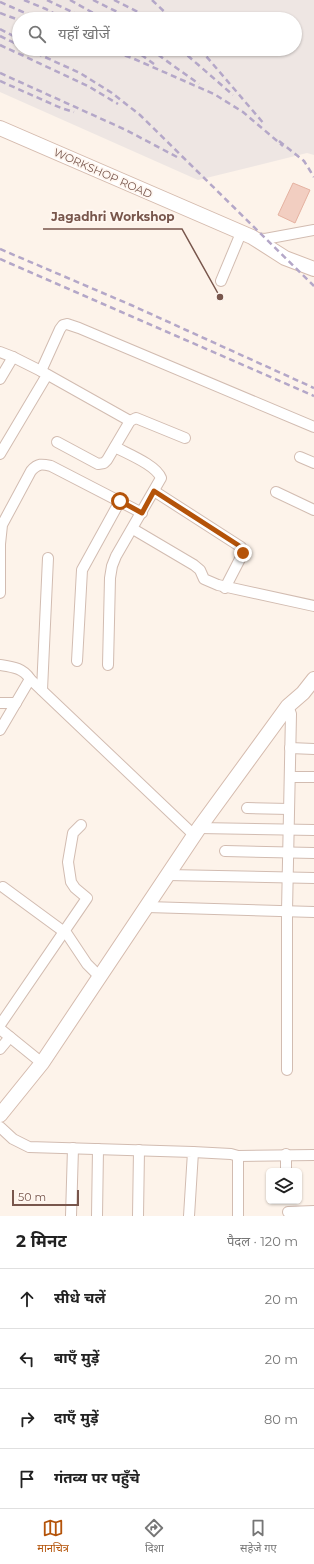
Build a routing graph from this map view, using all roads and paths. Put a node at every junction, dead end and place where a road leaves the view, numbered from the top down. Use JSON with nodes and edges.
{"nodes":[{"id":1,"x":0,"y":128,"type":"edge"},
{"id":2,"x":314,"y":230,"type":"edge"},
{"id":3,"x":246,"y":235,"type":"junction"},
{"id":4,"x":314,"y":269,"type":"edge"},
{"id":5,"x":221,"y":281,"type":"dead end"},
{"id":6,"x":0,"y":352,"type":"edge"},
{"id":7,"x":13,"y":357,"type":"junction"},
{"id":8,"x":44,"y":373,"type":"junction"},
{"id":9,"x":0,"y":379,"type":"edge"},
{"id":10,"x":130,"y":421,"type":"junction"},
{"id":11,"x":314,"y":427,"type":"edge"},
{"id":12,"x":186,"y":438,"type":"dead end"},
{"id":13,"x":57,"y":442,"type":"dead end"},
{"id":14,"x":116,"y":447,"type":"junction"},
{"id":15,"x":0,"y":454,"type":"edge"},
{"id":16,"x":300,"y":457,"type":"dead end"},
{"id":17,"x":314,"y":463,"type":"edge"},
{"id":18,"x":154,"y":491,"type":"junction"},
{"id":19,"x":276,"y":492,"type":"dead end"},
{"id":20,"x":120,"y":501,"type":"junction"},
{"id":21,"x":314,"y":510,"type":"edge"},
{"id":22,"x":142,"y":513,"type":"junction"},
{"id":23,"x":133,"y":529,"type":"junction"},
{"id":24,"x":48,"y":558,"type":"dead end"},
{"id":25,"x":225,"y":588,"type":"junction"},
{"id":26,"x":0,"y":593,"type":"edge"},
{"id":27,"x":314,"y":606,"type":"edge"},
{"id":28,"x":77,"y":661,"type":"dead end"},
{"id":29,"x":0,"y":665,"type":"edge"},
{"id":30,"x":108,"y":665,"type":"dead end"},
{"id":31,"x":30,"y":679,"type":"junction"},
{"id":32,"x":313,"y":681,"type":"edge"},
{"id":33,"x":42,"y":690,"type":"junction"},
{"id":34,"x":0,"y":702,"type":"edge"},
{"id":35,"x":16,"y":703,"type":"junction"},
{"id":36,"x":288,"y":706,"type":"junction"},
{"id":37,"x":0,"y":730,"type":"edge"},
{"id":38,"x":290,"y":748,"type":"junction"},
{"id":39,"x":314,"y":749,"type":"edge"},
{"id":40,"x":290,"y":777,"type":"junction"},
{"id":41,"x":314,"y":777,"type":"edge"},
{"id":42,"x":247,"y":808,"type":"dead end"},
{"id":43,"x":289,"y":809,"type":"junction"},
{"id":44,"x":81,"y":825,"type":"dead end"},
{"id":45,"x":289,"y":829,"type":"junction"},
{"id":46,"x":314,"y":830,"type":"edge"},
{"id":47,"x":197,"y":831,"type":"junction"},
{"id":48,"x":226,"y":851,"type":"dead end"},
{"id":49,"x":288,"y":852,"type":"junction"},
{"id":50,"x":314,"y":853,"type":"edge"},
{"id":51,"x":168,"y":875,"type":"junction"},
{"id":52,"x":287,"y":877,"type":"junction"},
{"id":53,"x":314,"y":878,"type":"edge"},
{"id":54,"x":3,"y":887,"type":"dead end"},
{"id":55,"x":147,"y":907,"type":"junction"},
{"id":56,"x":287,"y":911,"type":"junction"},
{"id":57,"x":314,"y":912,"type":"edge"},
{"id":58,"x":64,"y":931,"type":"junction"},
{"id":59,"x":100,"y":977,"type":"junction"},
{"id":60,"x":0,"y":1025,"type":"edge"},
{"id":61,"x":0,"y":1029,"type":"edge"},
{"id":62,"x":10,"y":1037,"type":"junction"},
{"id":63,"x":0,"y":1049,"type":"edge"},
{"id":64,"x":42,"y":1063,"type":"junction"},
{"id":65,"x":287,"y":1070,"type":"dead end"},
{"id":66,"x":0,"y":1115,"type":"edge"},
{"id":67,"x":0,"y":1127,"type":"edge"},
{"id":68,"x":73,"y":1148,"type":"junction"},
{"id":69,"x":98,"y":1149,"type":"junction"},
{"id":70,"x":139,"y":1150,"type":"junction"},
{"id":71,"x":193,"y":1152,"type":"junction"},
{"id":72,"x":286,"y":1154,"type":"junction"},
{"id":73,"x":314,"y":1155,"type":"edge"},
{"id":74,"x":238,"y":1156,"type":"junction"},
{"id":75,"x":286,"y":1168,"type":"edge"},
{"id":76,"x":287,"y":1204,"type":"edge"},
{"id":77,"x":314,"y":1212,"type":"edge"},
{"id":78,"x":288,"y":1214,"type":"edge"},
{"id":79,"x":71,"y":1216,"type":"edge"},
{"id":80,"x":97,"y":1216,"type":"edge"},
{"id":81,"x":138,"y":1216,"type":"edge"},
{"id":82,"x":189,"y":1216,"type":"edge"},
{"id":83,"x":238,"y":1216,"type":"edge"}],
"edges":[{"from":1,"to":3,"type":"street","name":"WORKSHOP ROAD"},
{"from":2,"to":3,"type":"street"},
{"from":3,"to":4,"type":"street","name":"WORKSHOP ROAD"},
{"from":3,"to":5,"type":"street"},
{"from":6,"to":7,"type":"street"},
{"from":7,"to":8,"type":"street"},
{"from":7,"to":9,"type":"street"},
{"from":8,"to":10,"type":"street"},
{"from":8,"to":11,"type":"street"},
{"from":8,"to":15,"type":"street"},
{"from":10,"to":12,"type":"street"},
{"from":10,"to":14,"type":"street"},
{"from":13,"to":14,"type":"street"},
{"from":14,"to":18,"type":"street"},
{"from":16,"to":17,"type":"street"},
{"from":18,"to":22,"type":"street"},
{"from":18,"to":25,"type":"street"},
{"from":19,"to":21,"type":"street"},
{"from":20,"to":22,"type":"street"},
{"from":20,"to":26,"type":"street"},
{"from":20,"to":28,"type":"street"},
{"from":22,"to":23,"type":"street"},
{"from":23,"to":25,"type":"street"},
{"from":23,"to":30,"type":"street"},
{"from":24,"to":33,"type":"street"},
{"from":25,"to":27,"type":"street"},
{"from":29,"to":31,"type":"street"},
{"from":31,"to":33,"type":"street"},
{"from":31,"to":35,"type":"street"},
{"from":32,"to":36,"type":"street"},
{"from":33,"to":47,"type":"street"},
{"from":34,"to":35,"type":"street"},
{"from":35,"to":37,"type":"street"},
{"from":36,"to":38,"type":"street"},
{"from":36,"to":47,"type":"street"},
{"from":38,"to":39,"type":"street"},
{"from":38,"to":40,"type":"street"},
{"from":40,"to":41,"type":"street"},
{"from":40,"to":43,"type":"street"},
{"from":42,"to":43,"type":"street"},
{"from":43,"to":45,"type":"street"},
{"from":44,"to":58,"type":"street"},
{"from":45,"to":46,"type":"street"},
{"from":45,"to":47,"type":"street"},
{"from":45,"to":49,"type":"street"},
{"from":47,"to":51,"type":"street"},
{"from":48,"to":49,"type":"street"},
{"from":49,"to":50,"type":"street"},
{"from":49,"to":52,"type":"street"},
{"from":51,"to":52,"type":"street"},
{"from":51,"to":55,"type":"street"},
{"from":52,"to":53,"type":"street"},
{"from":52,"to":56,"type":"street"},
{"from":54,"to":58,"type":"street"},
{"from":55,"to":56,"type":"street"},
{"from":55,"to":59,"type":"street"},
{"from":56,"to":57,"type":"street"},
{"from":56,"to":65,"type":"street"},
{"from":58,"to":59,"type":"street"},
{"from":58,"to":60,"type":"street"},
{"from":59,"to":64,"type":"street"},
{"from":61,"to":62,"type":"street"},
{"from":62,"to":63,"type":"street"},
{"from":62,"to":64,"type":"street"},
{"from":64,"to":66,"type":"street"},
{"from":67,"to":68,"type":"street"},
{"from":68,"to":69,"type":"street"},
{"from":68,"to":79,"type":"street"},
{"from":69,"to":70,"type":"street"},
{"from":69,"to":80,"type":"street"},
{"from":70,"to":71,"type":"street"},
{"from":70,"to":81,"type":"street"},
{"from":71,"to":74,"type":"street"},
{"from":71,"to":82,"type":"street"},
{"from":72,"to":73,"type":"street"},
{"from":72,"to":74,"type":"street"},
{"from":72,"to":75,"type":"street"},
{"from":74,"to":83,"type":"street"},
{"from":76,"to":78,"type":"street"},
{"from":77,"to":78,"type":"street"}]}
